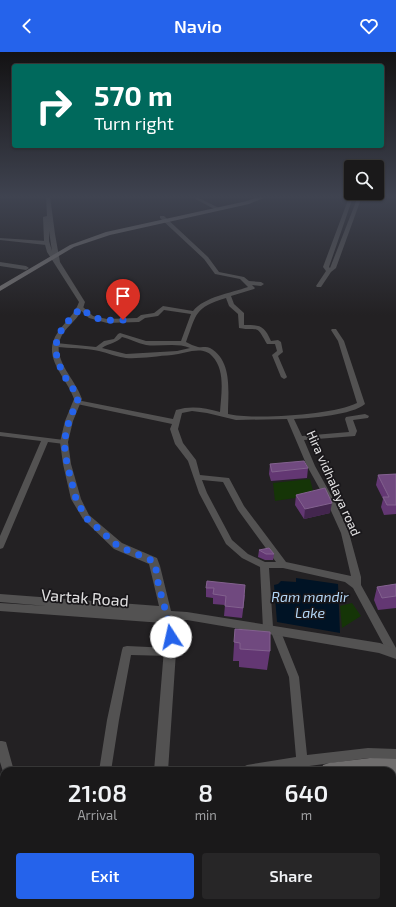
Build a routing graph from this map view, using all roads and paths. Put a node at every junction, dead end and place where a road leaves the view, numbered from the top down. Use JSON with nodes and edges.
{"nodes":[{"id":1,"x":346,"y":235,"type":"edge"},
{"id":2,"x":46,"y":236,"type":"edge"},
{"id":3,"x":52,"y":236,"type":"edge"},
{"id":4,"x":98,"y":236,"type":"edge"},
{"id":5,"x":183,"y":236,"type":"edge"},
{"id":6,"x":338,"y":236,"type":"edge"},
{"id":7,"x":0,"y":239,"type":"edge"},
{"id":8,"x":46,"y":243,"type":"junction"},
{"id":9,"x":55,"y":256,"type":"junction"},
{"id":10,"x":0,"y":264,"type":"edge"},
{"id":11,"x":26,"y":268,"type":"junction"},
{"id":12,"x":329,"y":271,"type":"junction"},
{"id":13,"x":247,"y":283,"type":"junction"},
{"id":14,"x":0,"y":284,"type":"edge"},
{"id":15,"x":261,"y":284,"type":"dead end"},
{"id":16,"x":319,"y":286,"type":"dead end"},
{"id":17,"x":0,"y":289,"type":"edge"},
{"id":18,"x":228,"y":295,"type":"junction"},
{"id":19,"x":81,"y":308,"type":"junction"},
{"id":20,"x":194,"y":313,"type":"junction"},
{"id":21,"x":334,"y":330,"type":"dead end"},
{"id":22,"x":183,"y":343,"type":"junction"},
{"id":23,"x":56,"y":345,"type":"junction"},
{"id":24,"x":97,"y":349,"type":"junction"},
{"id":25,"x":196,"y":349,"type":"junction"},
{"id":26,"x":284,"y":377,"type":"dead end"},
{"id":27,"x":77,"y":402,"type":"junction"},
{"id":28,"x":224,"y":415,"type":"junction"},
{"id":29,"x":290,"y":416,"type":"junction"},
{"id":30,"x":365,"y":416,"type":"dead end"},
{"id":31,"x":175,"y":422,"type":"junction"},
{"id":32,"x":0,"y":434,"type":"edge"},
{"id":33,"x":300,"y":438,"type":"junction"},
{"id":34,"x":45,"y":440,"type":"junction"},
{"id":35,"x":64,"y":442,"type":"junction"},
{"id":36,"x":197,"y":477,"type":"junction"},
{"id":37,"x":0,"y":546,"type":"edge"},
{"id":38,"x":264,"y":565,"type":"junction"},
{"id":39,"x":283,"y":565,"type":"junction"},
{"id":40,"x":356,"y":585,"type":"junction"},
{"id":41,"x":0,"y":598,"type":"edge"},
{"id":42,"x":0,"y":607,"type":"edge"},
{"id":43,"x":167,"y":615,"type":"junction"},
{"id":44,"x":272,"y":629,"type":"junction"},
{"id":45,"x":170,"y":652,"type":"junction"},
{"id":46,"x":395,"y":653,"type":"edge"},
{"id":47,"x":2,"y":746,"type":"dead end"},
{"id":48,"x":396,"y":755,"type":"edge"},
{"id":49,"x":302,"y":761,"type":"junction"},
{"id":50,"x":7,"y":767,"type":"edge"},
{"id":51,"x":106,"y":767,"type":"edge"},
{"id":52,"x":161,"y":767,"type":"edge"},
{"id":53,"x":269,"y":767,"type":"edge"},
{"id":54,"x":362,"y":767,"type":"edge"},
{"id":55,"x":396,"y":767,"type":"edge"}],
"edges":[{"from":1,"to":12,"type":"street"},
{"from":2,"to":8,"type":"street"},
{"from":3,"to":9,"type":"street"},
{"from":4,"to":9,"type":"main road"},
{"from":5,"to":13,"type":"street"},
{"from":6,"to":12,"type":"street"},
{"from":7,"to":8,"type":"street"},
{"from":8,"to":9,"type":"street"},
{"from":9,"to":11,"type":"main road"},
{"from":9,"to":17,"type":"main road"},
{"from":9,"to":19,"type":"street"},
{"from":10,"to":11,"type":"street"},
{"from":11,"to":14,"type":"main road"},
{"from":12,"to":16,"type":"street"},
{"from":13,"to":15,"type":"street"},
{"from":13,"to":18,"type":"street"},
{"from":18,"to":20,"type":"street"},
{"from":18,"to":26,"type":"street"},
{"from":19,"to":20,"type":"street"},
{"from":19,"to":23,"type":"street"},
{"from":20,"to":22,"type":"street"},
{"from":21,"to":29,"type":"street"},
{"from":22,"to":24,"type":"street"},
{"from":22,"to":25,"type":"street"},
{"from":23,"to":24,"type":"street"},
{"from":23,"to":27,"type":"street"},
{"from":24,"to":25,"type":"street"},
{"from":25,"to":28,"type":"street"},
{"from":27,"to":31,"type":"street"},
{"from":27,"to":35,"type":"street"},
{"from":28,"to":29,"type":"street"},
{"from":28,"to":31,"type":"street"},
{"from":29,"to":33,"type":"street","name":"Hira vidhalaya road"},
{"from":30,"to":33,"type":"street"},
{"from":31,"to":36,"type":"street"},
{"from":32,"to":34,"type":"street"},
{"from":33,"to":40,"type":"street","name":"Hira vidhalaya road"},
{"from":34,"to":35,"type":"street"},
{"from":34,"to":37,"type":"street"},
{"from":35,"to":43,"type":"street"},
{"from":36,"to":38,"type":"street"},
{"from":36,"to":39,"type":"street"},
{"from":38,"to":39,"type":"street"},
{"from":38,"to":44,"type":"street"},
{"from":39,"to":40,"type":"street"},
{"from":40,"to":46,"type":"street"},
{"from":41,"to":43,"type":"street","name":"Vartak Road"},
{"from":42,"to":43,"type":"street","name":"Vartak Road"},
{"from":43,"to":44,"type":"street","name":"Vartak Road"},
{"from":43,"to":45,"type":"street"},
{"from":44,"to":46,"type":"street","name":"Vartak Road"},
{"from":44,"to":49,"type":"street"},
{"from":45,"to":51,"type":"street"},
{"from":45,"to":52,"type":"street"},
{"from":47,"to":50,"type":"street"},
{"from":48,"to":49,"type":"street"},
{"from":49,"to":53,"type":"street"},
{"from":54,"to":55,"type":"main road"}]}
